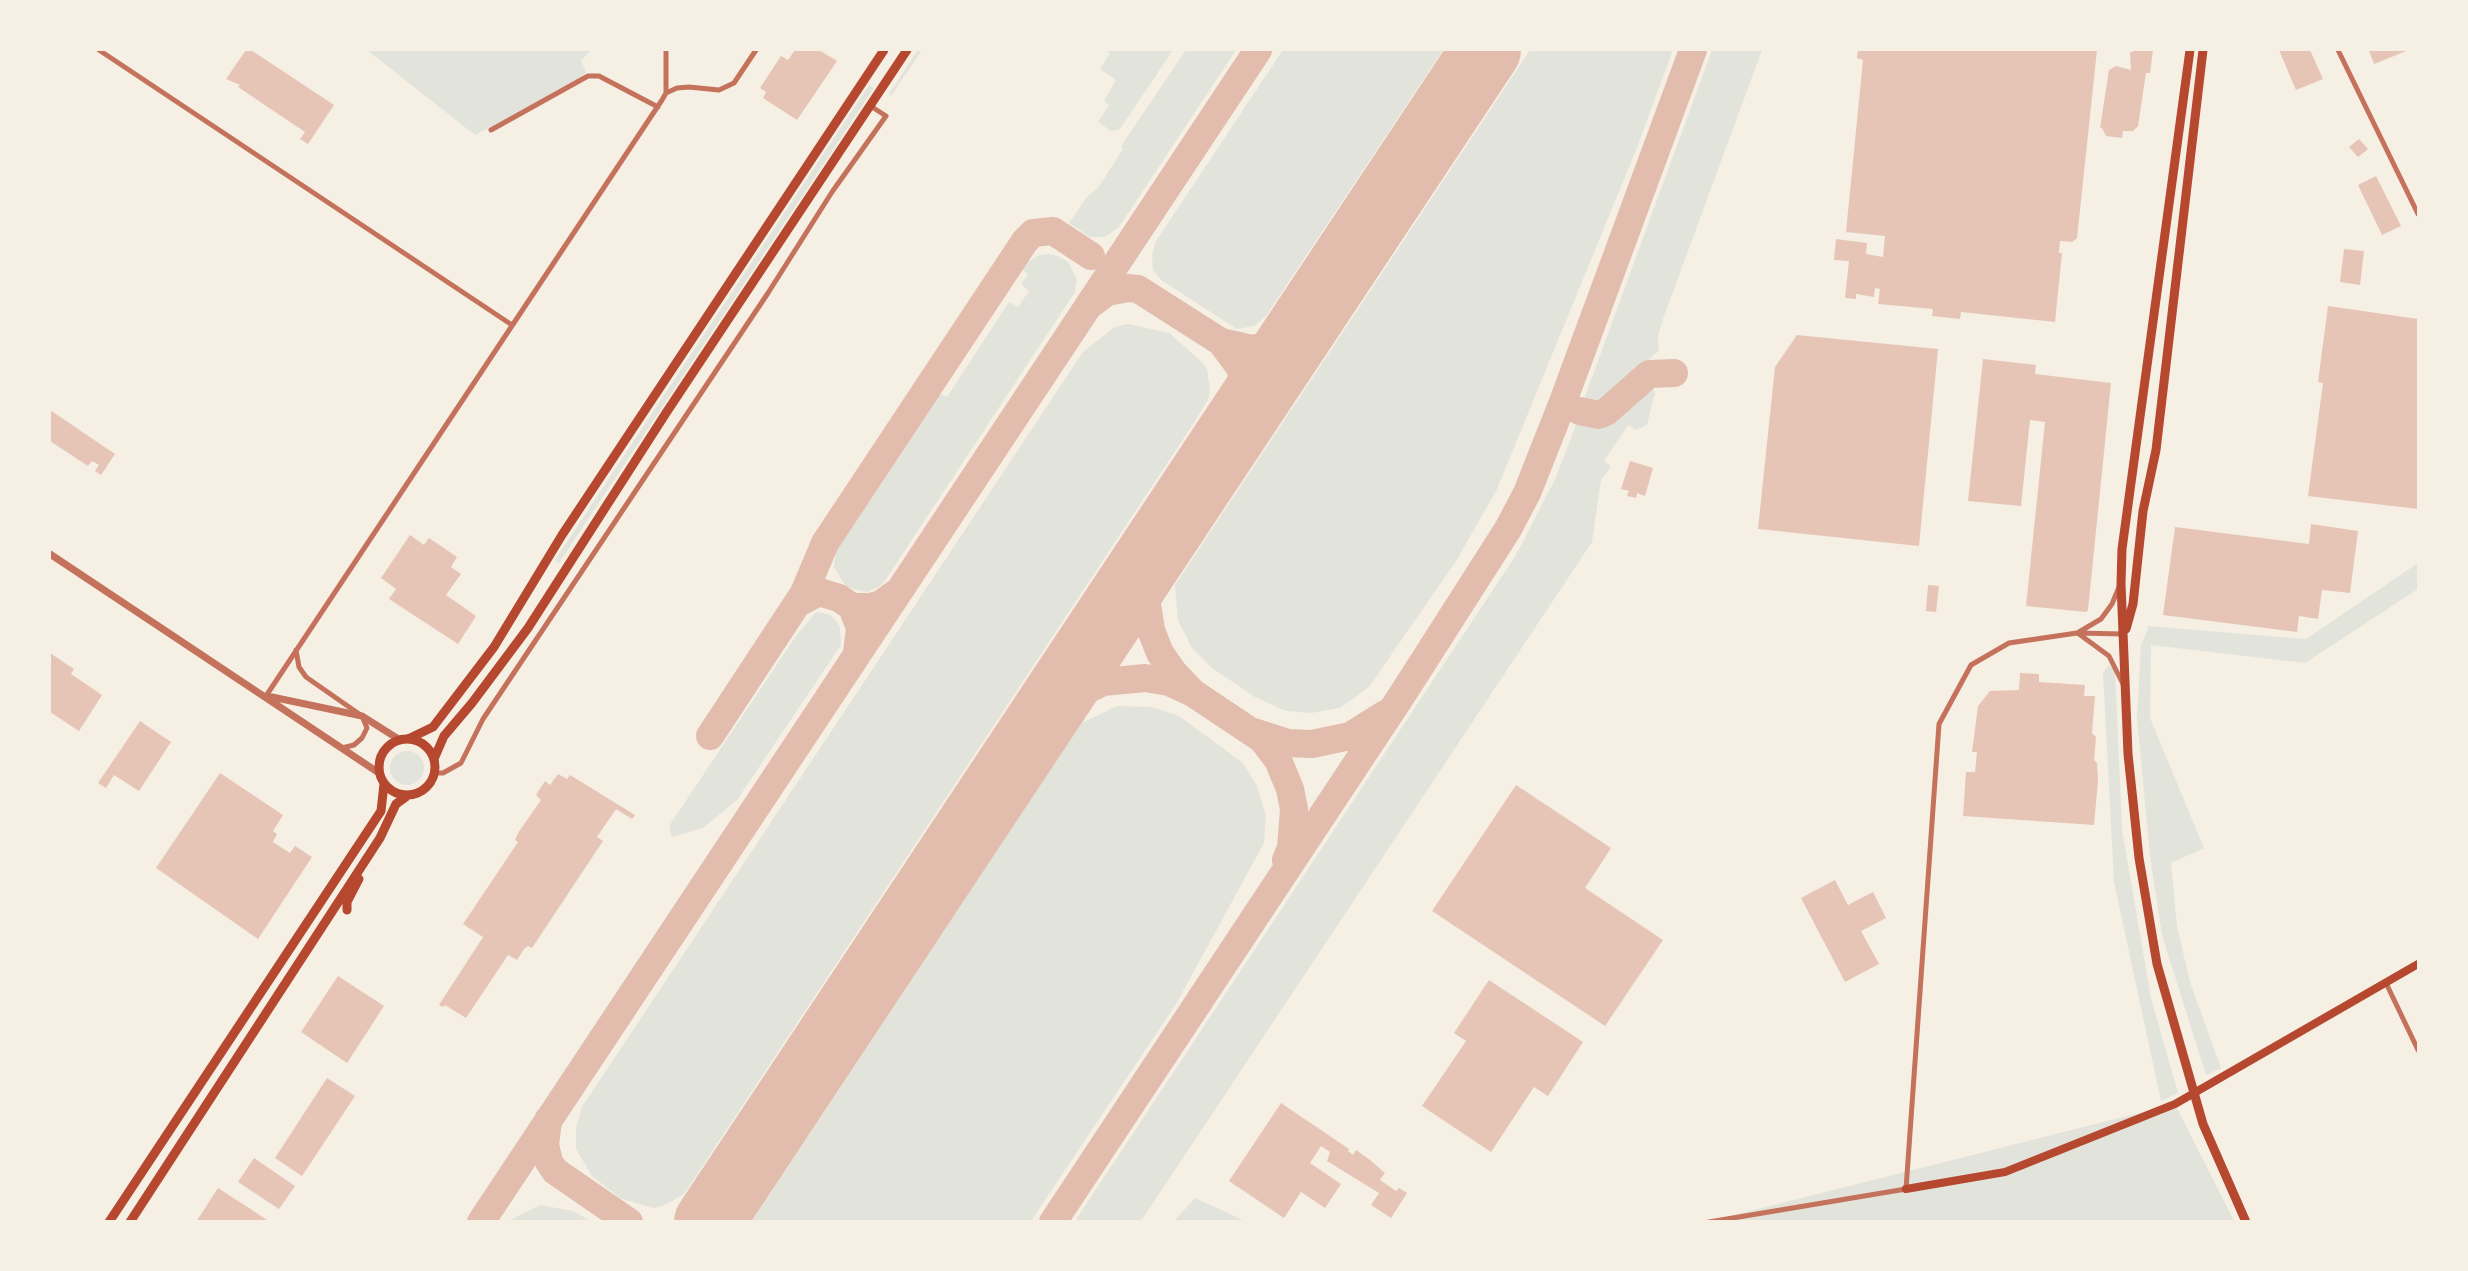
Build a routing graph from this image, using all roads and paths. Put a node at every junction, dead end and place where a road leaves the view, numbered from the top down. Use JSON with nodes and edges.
{"nodes":[{"id":1,"x":99,"y":50,"type":"edge"},
{"id":2,"x":666,"y":50,"type":"edge"},
{"id":3,"x":756,"y":50,"type":"edge"},
{"id":4,"x":884,"y":50,"type":"edge"},
{"id":5,"x":907,"y":50,"type":"edge"},
{"id":6,"x":2190,"y":50,"type":"edge"},
{"id":7,"x":2203,"y":50,"type":"edge"},
{"id":8,"x":2338,"y":50,"type":"edge"},
{"id":9,"x":666,"y":93,"type":"junction"},
{"id":10,"x":869,"y":105,"type":"junction"},
{"id":11,"x":658,"y":106,"type":"junction"},
{"id":12,"x":491,"y":130,"type":"dead end"},
{"id":13,"x":2418,"y":214,"type":"edge"},
{"id":14,"x":512,"y":325,"type":"junction"},
{"id":15,"x":50,"y":554,"type":"edge"},
{"id":16,"x":2121,"y":584,"type":"junction"},
{"id":17,"x":2077,"y":633,"type":"junction"},
{"id":18,"x":2125,"y":634,"type":"junction"},
{"id":19,"x":296,"y":650,"type":"junction"},
{"id":20,"x":2126,"y":689,"type":"junction"},
{"id":21,"x":266,"y":696,"type":"junction"},
{"id":22,"x":362,"y":716,"type":"junction"},
{"id":23,"x":404,"y":739,"type":"junction"},
{"id":24,"x":342,"y":748,"type":"junction"},
{"id":25,"x":434,"y":759,"type":"junction"},
{"id":26,"x":379,"y":773,"type":"junction"},
{"id":27,"x":435,"y":773,"type":"junction"},
{"id":28,"x":384,"y":784,"type":"junction"},
{"id":29,"x":407,"y":796,"type":"junction"},
{"id":30,"x":380,"y":838,"type":"junction"},
{"id":31,"x":347,"y":910,"type":"dead end"},
{"id":32,"x":2418,"y":964,"type":"edge"},
{"id":33,"x":2386,"y":983,"type":"junction"},
{"id":34,"x":2418,"y":1050,"type":"edge"},
{"id":35,"x":1906,"y":1189,"type":"junction"},
{"id":36,"x":109,"y":1221,"type":"edge"},
{"id":37,"x":130,"y":1221,"type":"edge"},
{"id":38,"x":1709,"y":1221,"type":"edge"},
{"id":39,"x":2246,"y":1221,"type":"edge"}],
"edges":[{"from":1,"to":14,"type":"street"},
{"from":2,"to":9,"type":"street"},
{"from":3,"to":9,"type":"street"},
{"from":4,"to":23,"type":"main road"},
{"from":5,"to":10,"type":"main road"},
{"from":6,"to":16,"type":"main road"},
{"from":7,"to":18,"type":"main road"},
{"from":8,"to":13,"type":"street"},
{"from":9,"to":11,"type":"street"},
{"from":10,"to":25,"type":"main road"},
{"from":10,"to":27,"type":"street"},
{"from":11,"to":12,"type":"street"},
{"from":11,"to":14,"type":"street"},
{"from":14,"to":19,"type":"street"},
{"from":15,"to":21,"type":"street"},
{"from":16,"to":17,"type":"street"},
{"from":16,"to":18,"type":"main road"},
{"from":17,"to":18,"type":"street"},
{"from":17,"to":20,"type":"street"},
{"from":17,"to":35,"type":"street"},
{"from":18,"to":20,"type":"main road"},
{"from":19,"to":21,"type":"street"},
{"from":19,"to":22,"type":"street"},
{"from":20,"to":39,"type":"main road"},
{"from":21,"to":22,"type":"street"},
{"from":21,"to":24,"type":"street"},
{"from":22,"to":23,"type":"street"},
{"from":22,"to":24,"type":"street"},
{"from":23,"to":25,"type":"main road"},
{"from":23,"to":26,"type":"main road"},
{"from":24,"to":26,"type":"street"},
{"from":25,"to":27,"type":"main road"},
{"from":26,"to":28,"type":"main road"},
{"from":27,"to":29,"type":"main road"},
{"from":28,"to":29,"type":"main road"},
{"from":28,"to":36,"type":"main road"},
{"from":29,"to":30,"type":"main road"},
{"from":30,"to":31,"type":"main road"},
{"from":30,"to":37,"type":"main road"},
{"from":32,"to":33,"type":"main road"},
{"from":33,"to":34,"type":"street"},
{"from":33,"to":35,"type":"main road"},
{"from":35,"to":38,"type":"street"}]}
